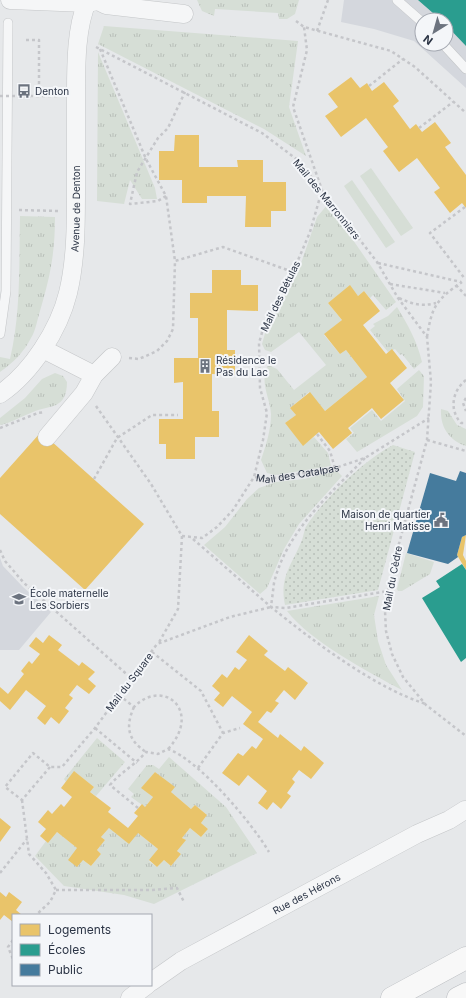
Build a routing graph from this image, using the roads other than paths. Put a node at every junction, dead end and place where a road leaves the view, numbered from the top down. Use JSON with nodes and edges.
{"nodes":[{"id":1,"x":10,"y":0,"type":"edge"},
{"id":2,"x":397,"y":0,"type":"edge"},
{"id":3,"x":87,"y":2,"type":"edge"},
{"id":4,"x":184,"y":14,"type":"dead end"},
{"id":5,"x":414,"y":15,"type":"edge"},
{"id":6,"x":8,"y":23,"type":"dead end"},
{"id":7,"x":450,"y":52,"type":"edge"},
{"id":8,"x":466,"y":69,"type":"edge"},
{"id":9,"x":0,"y":334,"type":"edge"},
{"id":10,"x":43,"y":349,"type":"junction"},
{"id":11,"x":112,"y":357,"type":"road end"},
{"id":12,"x":94,"y":375,"type":"junction"},
{"id":13,"x":0,"y":394,"type":"edge"},
{"id":14,"x":47,"y":437,"type":"dead end"},
{"id":15,"x":465,"y":810,"type":"dead end"},
{"id":16,"x":466,"y":958,"type":"edge"},
{"id":17,"x":152,"y":981,"type":"edge"},
{"id":18,"x":146,"y":986,"type":"edge"},
{"id":19,"x":466,"y":994,"type":"edge"},
{"id":20,"x":130,"y":998,"type":"edge"},
{"id":21,"x":392,"y":998,"type":"edge"},
{"id":22,"x":458,"y":998,"type":"edge"}],
"edges":[{"from":1,"to":3,"type":"street"},
{"from":2,"to":5,"type":"lane"},
{"from":3,"to":4,"type":"street"},
{"from":3,"to":10,"type":"street","name":"Avenue de Denton"},
{"from":6,"to":9,"type":"lane"},
{"from":7,"to":8,"type":"lane"},
{"from":10,"to":12,"type":"street"},
{"from":10,"to":13,"type":"street","name":"Avenue de Denton"},
{"from":11,"to":12,"type":"street"},
{"from":12,"to":14,"type":"street"},
{"from":15,"to":17,"type":"street","name":"Rue des Hérons"},
{"from":16,"to":21,"type":"highway"},
{"from":18,"to":20,"type":"street"},
{"from":19,"to":22,"type":"highway"}]}
